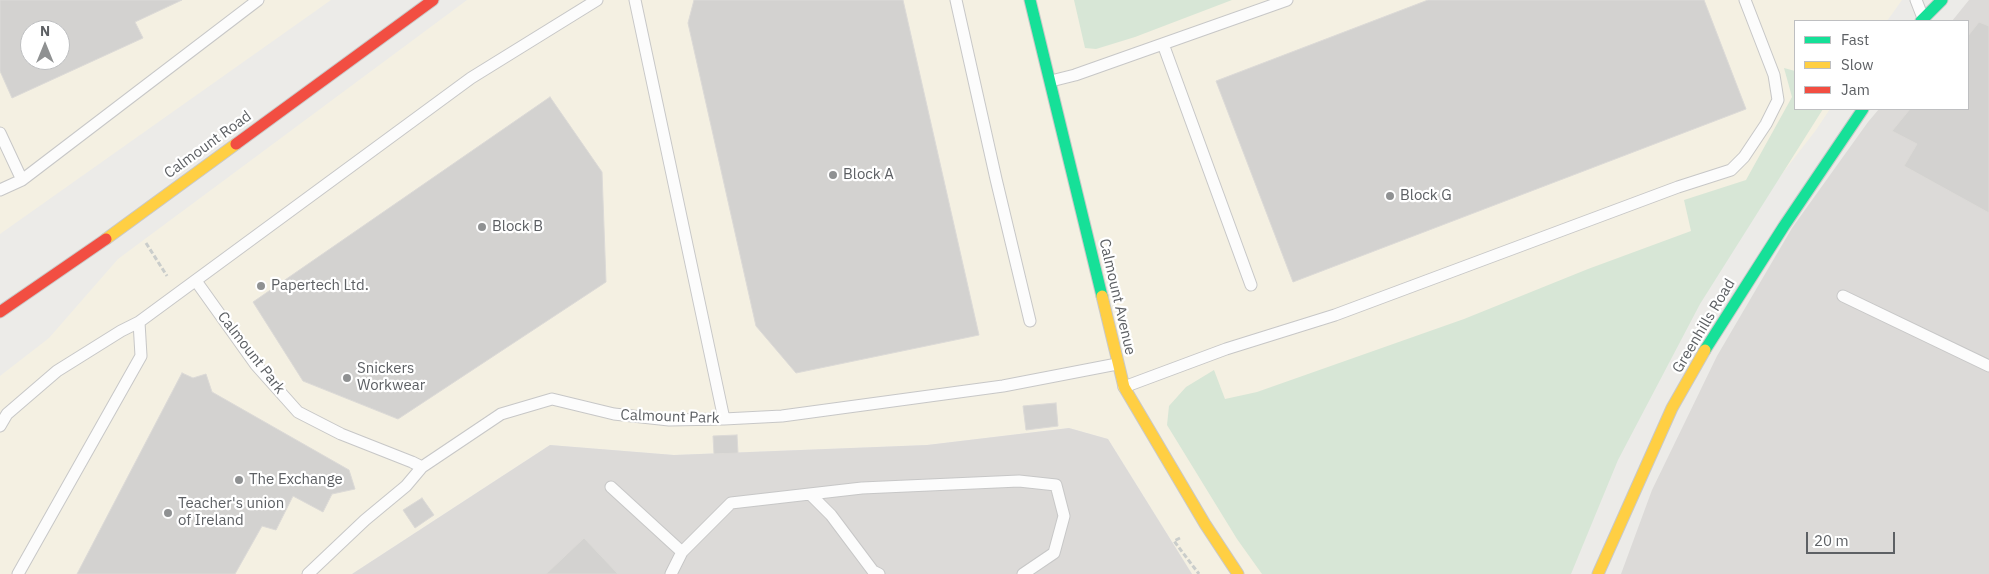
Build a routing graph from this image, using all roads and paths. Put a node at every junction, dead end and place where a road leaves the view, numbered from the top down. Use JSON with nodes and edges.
{"nodes":[{"id":1,"x":258,"y":0,"type":"edge"},
{"id":2,"x":433,"y":0,"type":"edge"},
{"id":3,"x":597,"y":0,"type":"edge"},
{"id":4,"x":635,"y":0,"type":"edge"},
{"id":5,"x":956,"y":0,"type":"edge"},
{"id":6,"x":1030,"y":0,"type":"edge"},
{"id":7,"x":1287,"y":0,"type":"edge"},
{"id":8,"x":1745,"y":0,"type":"edge"},
{"id":9,"x":1916,"y":0,"type":"edge"},
{"id":10,"x":1942,"y":0,"type":"edge"},
{"id":11,"x":1922,"y":20,"type":"edge"},
{"id":12,"x":1162,"y":44,"type":"junction"},
{"id":13,"x":1051,"y":81,"type":"junction"},
{"id":14,"x":1862,"y":110,"type":"edge"},
{"id":15,"x":0,"y":133,"type":"edge"},
{"id":16,"x":22,"y":180,"type":"junction"},
{"id":17,"x":0,"y":190,"type":"edge"},
{"id":18,"x":131,"y":220,"type":"junction"},
{"id":19,"x":196,"y":281,"type":"junction"},
{"id":20,"x":1251,"y":285,"type":"dead end"},
{"id":21,"x":178,"y":293,"type":"junction"},
{"id":22,"x":1843,"y":296,"type":"dead end"},
{"id":23,"x":0,"y":312,"type":"edge"},
{"id":24,"x":1030,"y":320,"type":"dead end"},
{"id":25,"x":139,"y":322,"type":"junction"},
{"id":26,"x":1117,"y":364,"type":"junction"},
{"id":27,"x":1989,"y":366,"type":"edge"},
{"id":28,"x":1124,"y":387,"type":"junction"},
{"id":29,"x":724,"y":419,"type":"junction"},
{"id":30,"x":0,"y":426,"type":"edge"},
{"id":31,"x":422,"y":468,"type":"junction"},
{"id":32,"x":611,"y":487,"type":"dead end"},
{"id":33,"x":810,"y":494,"type":"junction"},
{"id":34,"x":682,"y":552,"type":"junction"},
{"id":35,"x":18,"y":574,"type":"edge"},
{"id":36,"x":308,"y":574,"type":"edge"},
{"id":37,"x":671,"y":574,"type":"edge"},
{"id":38,"x":879,"y":574,"type":"edge"},
{"id":39,"x":1023,"y":574,"type":"edge"},
{"id":40,"x":1238,"y":574,"type":"edge"},
{"id":41,"x":1598,"y":574,"type":"edge"}],
"edges":[{"from":1,"to":16,"type":"lane"},
{"from":2,"to":18,"type":"street","name":"Calmount Road"},
{"from":3,"to":19,"type":"lane"},
{"from":4,"to":29,"type":"lane"},
{"from":5,"to":24,"type":"lane"},
{"from":6,"to":13,"type":"street","name":"Calmount Avenue"},
{"from":7,"to":12,"type":"lane"},
{"from":8,"to":28,"type":"lane"},
{"from":9,"to":11,"type":"lane"},
{"from":10,"to":11,"type":"street"},
{"from":12,"to":13,"type":"lane"},
{"from":12,"to":20,"type":"lane"},
{"from":13,"to":26,"type":"street","name":"Calmount Avenue"},
{"from":14,"to":41,"type":"street","name":"Greenhills Road"},
{"from":15,"to":16,"type":"lane"},
{"from":16,"to":17,"type":"lane"},
{"from":18,"to":21,"type":"path"},
{"from":18,"to":23,"type":"street","name":"Calmount Road"},
{"from":19,"to":21,"type":"lane"},
{"from":19,"to":31,"type":"lane","name":"Calmount Park"},
{"from":21,"to":25,"type":"lane"},
{"from":22,"to":27,"type":"lane"},
{"from":25,"to":30,"type":"lane"},
{"from":25,"to":35,"type":"lane"},
{"from":26,"to":28,"type":"street","name":"Calmount Avenue"},
{"from":26,"to":29,"type":"lane","name":"Calmount Park"},
{"from":28,"to":40,"type":"street","name":"Calmount Avenue"},
{"from":29,"to":31,"type":"lane","name":"Calmount Park"},
{"from":31,"to":36,"type":"lane"},
{"from":32,"to":34,"type":"lane"},
{"from":33,"to":34,"type":"lane"},
{"from":33,"to":38,"type":"lane"},
{"from":33,"to":39,"type":"lane"},
{"from":34,"to":37,"type":"lane"}]}
